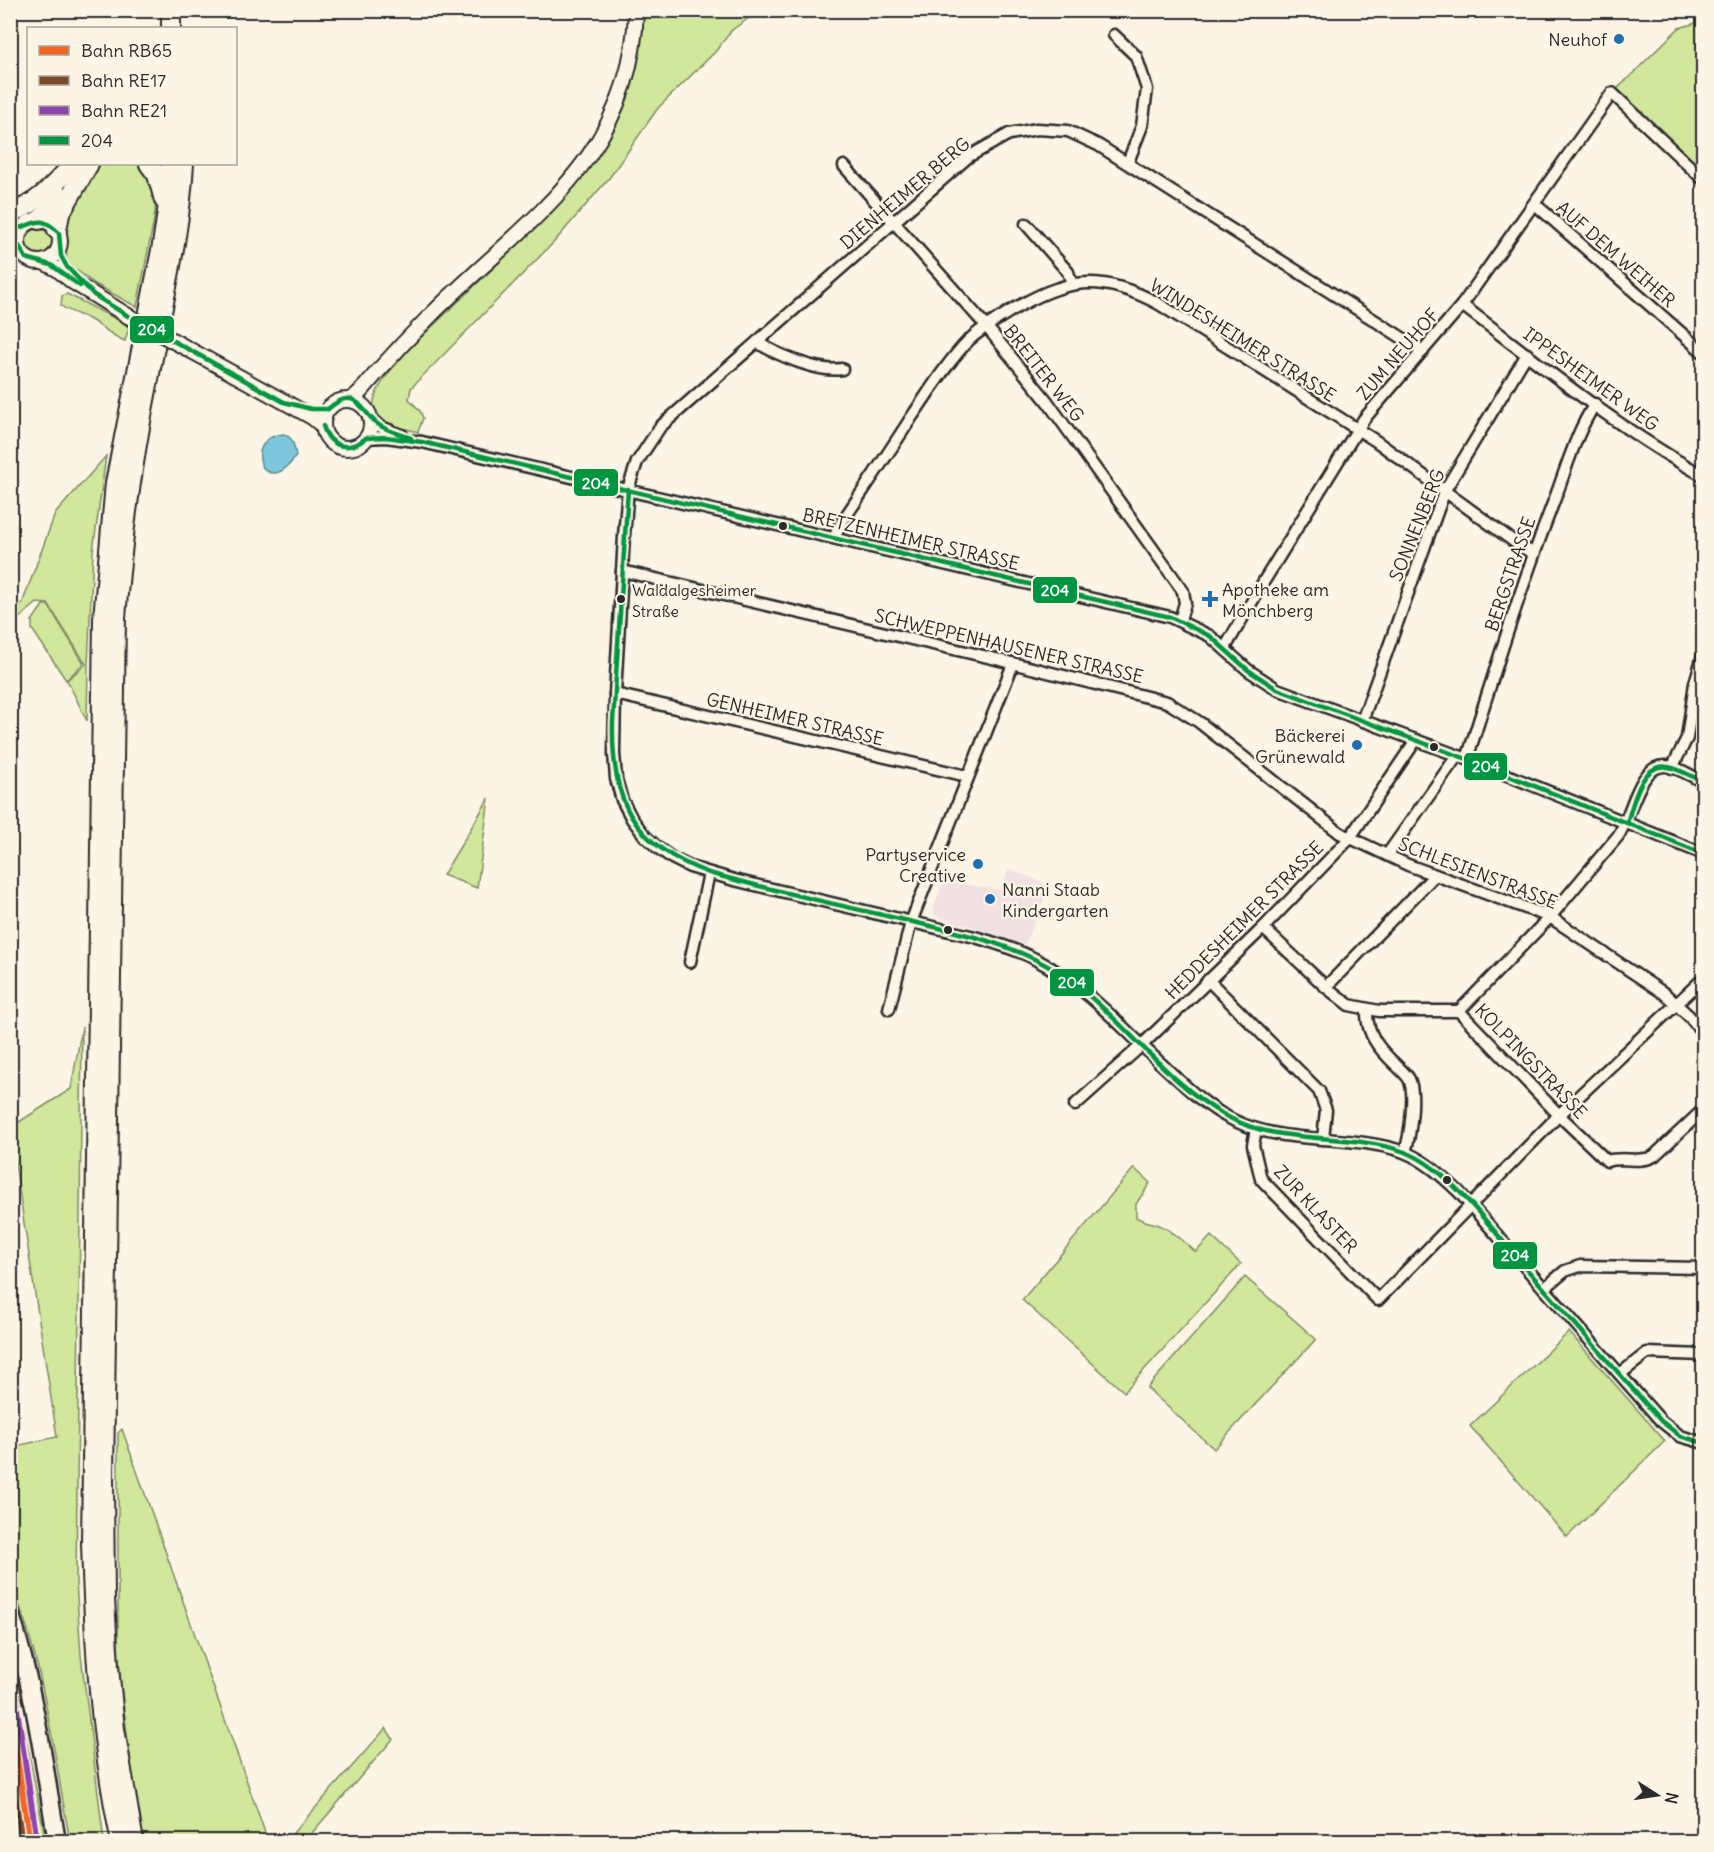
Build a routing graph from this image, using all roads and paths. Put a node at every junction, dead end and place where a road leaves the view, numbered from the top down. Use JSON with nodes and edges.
{"nodes":[{"id":1,"x":171,"y":10,"type":"edge"},
{"id":2,"x":183,"y":10,"type":"edge"},
{"id":3,"x":636,"y":10,"type":"edge"},
{"id":4,"x":171,"y":27,"type":"edge"},
{"id":5,"x":183,"y":27,"type":"edge"},
{"id":6,"x":1114,"y":35,"type":"dead end"},
{"id":7,"x":1128,"y":162,"type":"junction"},
{"id":8,"x":73,"y":165,"type":"edge"},
{"id":9,"x":74,"y":165,"type":"edge"},
{"id":10,"x":88,"y":165,"type":"edge"},
{"id":11,"x":150,"y":165,"type":"edge"},
{"id":12,"x":171,"y":165,"type":"edge"},
{"id":13,"x":184,"y":165,"type":"edge"},
{"id":14,"x":844,"y":166,"type":"dead end"},
{"id":15,"x":1703,"y":178,"type":"edge"},
{"id":16,"x":1535,"y":204,"type":"junction"},
{"id":17,"x":167,"y":212,"type":"junction"},
{"id":18,"x":10,"y":213,"type":"edge"},
{"id":19,"x":892,"y":222,"type":"junction"},
{"id":20,"x":1026,"y":224,"type":"dead end"},
{"id":21,"x":25,"y":225,"type":"edge"},
{"id":22,"x":58,"y":239,"type":"junction"},
{"id":23,"x":15,"y":243,"type":"edge"},
{"id":24,"x":43,"y":262,"type":"junction"},
{"id":25,"x":1072,"y":284,"type":"junction"},
{"id":26,"x":94,"y":295,"type":"junction"},
{"id":27,"x":1462,"y":305,"type":"junction"},
{"id":28,"x":986,"y":326,"type":"junction"},
{"id":29,"x":757,"y":342,"type":"junction"},
{"id":30,"x":1423,"y":351,"type":"junction"},
{"id":31,"x":395,"y":352,"type":"junction"},
{"id":32,"x":1704,"y":353,"type":"edge"},
{"id":33,"x":1527,"y":354,"type":"junction"},
{"id":34,"x":842,"y":369,"type":"dead end"},
{"id":35,"x":351,"y":400,"type":"junction"},
{"id":36,"x":284,"y":402,"type":"junction"},
{"id":37,"x":1595,"y":404,"type":"junction"},
{"id":38,"x":328,"y":409,"type":"junction"},
{"id":39,"x":368,"y":413,"type":"junction"},
{"id":40,"x":323,"y":426,"type":"junction"},
{"id":41,"x":1356,"y":429,"type":"junction"},
{"id":42,"x":366,"y":438,"type":"junction"},
{"id":43,"x":422,"y":442,"type":"junction"},
{"id":44,"x":1704,"y":476,"type":"edge"},
{"id":45,"x":628,"y":489,"type":"junction"},
{"id":46,"x":1445,"y":490,"type":"junction"},
{"id":47,"x":834,"y":538,"type":"junction"},
{"id":48,"x":1533,"y":553,"type":"junction"},
{"id":49,"x":622,"y":572,"type":"junction"},
{"id":50,"x":1180,"y":620,"type":"junction"},
{"id":51,"x":1225,"y":648,"type":"junction"},
{"id":52,"x":1704,"y":652,"type":"edge"},
{"id":53,"x":1013,"y":664,"type":"junction"},
{"id":54,"x":615,"y":694,"type":"junction"},
{"id":55,"x":1362,"y":721,"type":"junction"},
{"id":56,"x":1416,"y":740,"type":"junction"},
{"id":57,"x":1462,"y":757,"type":"junction"},
{"id":58,"x":1672,"y":768,"type":"junction"},
{"id":59,"x":968,"y":776,"type":"junction"},
{"id":60,"x":1704,"y":782,"type":"edge"},
{"id":61,"x":1626,"y":823,"type":"junction"},
{"id":62,"x":1349,"y":839,"type":"junction"},
{"id":63,"x":1704,"y":854,"type":"edge"},
{"id":64,"x":1387,"y":855,"type":"junction"},
{"id":65,"x":709,"y":873,"type":"junction"},
{"id":66,"x":1435,"y":875,"type":"junction"},
{"id":67,"x":1550,"y":917,"type":"junction"},
{"id":68,"x":911,"y":922,"type":"junction"},
{"id":69,"x":1263,"y":928,"type":"junction"},
{"id":70,"x":690,"y":962,"type":"dead end"},
{"id":71,"x":1704,"y":978,"type":"edge"},
{"id":72,"x":1208,"y":980,"type":"junction"},
{"id":73,"x":1326,"y":987,"type":"junction"},
{"id":74,"x":1677,"y":1003,"type":"junction"},
{"id":75,"x":889,"y":1009,"type":"dead end"},
{"id":76,"x":1367,"y":1010,"type":"junction"},
{"id":77,"x":1459,"y":1011,"type":"junction"},
{"id":78,"x":1704,"y":1034,"type":"edge"},
{"id":79,"x":1142,"y":1045,"type":"junction"},
{"id":80,"x":1075,"y":1105,"type":"dead end"},
{"id":81,"x":1704,"y":1109,"type":"edge"},
{"id":82,"x":1559,"y":1115,"type":"junction"},
{"id":83,"x":1256,"y":1128,"type":"junction"},
{"id":84,"x":1323,"y":1139,"type":"junction"},
{"id":85,"x":1405,"y":1152,"type":"junction"},
{"id":86,"x":1471,"y":1205,"type":"junction"},
{"id":87,"x":1704,"y":1268,"type":"edge"},
{"id":88,"x":1545,"y":1288,"type":"junction"},
{"id":89,"x":1704,"y":1355,"type":"edge"},
{"id":90,"x":1620,"y":1374,"type":"junction"},
{"id":91,"x":1704,"y":1443,"type":"edge"},
{"id":92,"x":10,"y":1612,"type":"edge"},
{"id":93,"x":57,"y":1842,"type":"edge"},
{"id":94,"x":121,"y":1842,"type":"edge"},
{"id":95,"x":134,"y":1842,"type":"edge"}],
"edges":[{"from":1,"to":4,"type":"highway"},
{"from":2,"to":5,"type":"highway"},
{"from":3,"to":31,"type":"street"},
{"from":6,"to":7,"type":"street"},
{"from":7,"to":19,"type":"street","name":"DIENHEIMER BERG"},
{"from":7,"to":30,"type":"street","name":"DIENHEIMER BERG"},
{"from":8,"to":18,"type":"highway"},
{"from":9,"to":21,"type":"highway"},
{"from":10,"to":22,"type":"highway"},
{"from":11,"to":17,"type":"highway"},
{"from":12,"to":17,"type":"highway"},
{"from":13,"to":95,"type":"highway"},
{"from":14,"to":19,"type":"street","name":"BREITER WEG"},
{"from":15,"to":16,"type":"street","name":"ZUM NEUHOF"},
{"from":16,"to":27,"type":"street","name":"ZUM NEUHOF"},
{"from":16,"to":32,"type":"street","name":"AUF DEM WEIHER"},
{"from":17,"to":94,"type":"highway"},
{"from":19,"to":28,"type":"street","name":"BREITER WEG"},
{"from":19,"to":29,"type":"street","name":"DIENHEIMER BERG"},
{"from":20,"to":25,"type":"street"},
{"from":21,"to":22,"type":"street"},
{"from":21,"to":23,"type":"street"},
{"from":22,"to":24,"type":"street"},
{"from":22,"to":26,"type":"street"},
{"from":23,"to":24,"type":"street"},
{"from":24,"to":26,"type":"street"},
{"from":25,"to":28,"type":"street","name":"WINDESHEIMER STRASSE"},
{"from":25,"to":41,"type":"street","name":"WINDESHEIMER STRASSE"},
{"from":26,"to":36,"type":"street","bridge":true},
{"from":27,"to":30,"type":"street","name":"ZUM NEUHOF"},
{"from":27,"to":33,"type":"street","name":"IPPESHEIMER WEG"},
{"from":28,"to":47,"type":"street","name":"WINDESHEIMER STRASSE"},
{"from":28,"to":50,"type":"street","name":"BREITER WEG"},
{"from":29,"to":34,"type":"street"},
{"from":29,"to":45,"type":"street","name":"DIENHEIMER BERG"},
{"from":30,"to":41,"type":"street","name":"ZUM NEUHOF"},
{"from":31,"to":35,"type":"street"},
{"from":31,"to":39,"type":"street"},
{"from":33,"to":37,"type":"street","name":"IPPESHEIMER WEG"},
{"from":33,"to":46,"type":"street","name":"SONNENBERG"},
{"from":35,"to":38,"type":"street"},
{"from":35,"to":39,"type":"street"},
{"from":36,"to":38,"type":"street"},
{"from":36,"to":40,"type":"street"},
{"from":37,"to":44,"type":"street","name":"IPPESHEIMER WEG"},
{"from":37,"to":48,"type":"street","name":"BERGSTRASSE"},
{"from":38,"to":40,"type":"street"},
{"from":39,"to":42,"type":"street"},
{"from":39,"to":43,"type":"street","name":"BRETZENHEIMER STRASSE"},
{"from":40,"to":42,"type":"street"},
{"from":41,"to":46,"type":"street","name":"WINDESHEIMER STRASSE"},
{"from":41,"to":51,"type":"street","name":"ZUM NEUHOF"},
{"from":42,"to":43,"type":"street","name":"BRETZENHEIMER STRASSE"},
{"from":43,"to":45,"type":"street","name":"BRETZENHEIMER STRASSE"},
{"from":45,"to":47,"type":"street","name":"BRETZENHEIMER STRASSE"},
{"from":45,"to":49,"type":"street"},
{"from":46,"to":48,"type":"street","name":"WINDESHEIMER STRASSE"},
{"from":46,"to":55,"type":"street","name":"SONNENBERG"},
{"from":47,"to":50,"type":"street","name":"BRETZENHEIMER STRASSE"},
{"from":48,"to":57,"type":"street","name":"BERGSTRASSE"},
{"from":49,"to":53,"type":"street","name":"SCHWEPPENHAUSENER STRASSE"},
{"from":49,"to":54,"type":"street"},
{"from":50,"to":51,"type":"street","name":"BRETZENHEIMER STRASSE"},
{"from":51,"to":55,"type":"street","name":"BRETZENHEIMER STRASSE"},
{"from":52,"to":58,"type":"street"},
{"from":53,"to":59,"type":"street"},
{"from":53,"to":62,"type":"street","name":"SCHWEPPENHAUSENER STRASSE"},
{"from":54,"to":59,"type":"street","name":"GENHEIMER STRASSE"},
{"from":54,"to":65,"type":"street"},
{"from":55,"to":56,"type":"street","name":"BRETZENHEIMER STRASSE"},
{"from":56,"to":57,"type":"street","name":"BRETZENHEIMER STRASSE"},
{"from":56,"to":62,"type":"street","name":"HEDDESHEIMER STRASSE"},
{"from":57,"to":61,"type":"street","name":"BRETZENHEIMER STRASSE"},
{"from":57,"to":64,"type":"street","name":"BERGSTRASSE"},
{"from":58,"to":60,"type":"street"},
{"from":58,"to":61,"type":"street"},
{"from":59,"to":68,"type":"street"},
{"from":61,"to":63,"type":"street","name":"BRETZENHEIMER STRASSE"},
{"from":61,"to":67,"type":"street"},
{"from":62,"to":64,"type":"street","name":"SCHLESIENSTRASSE"},
{"from":62,"to":69,"type":"street","name":"HEDDESHEIMER STRASSE"},
{"from":64,"to":66,"type":"street","name":"SCHLESIENSTRASSE"},
{"from":65,"to":68,"type":"street"},
{"from":65,"to":70,"type":"street"},
{"from":66,"to":67,"type":"street","name":"SCHLESIENSTRASSE"},
{"from":66,"to":73,"type":"street"},
{"from":67,"to":74,"type":"street","name":"SCHLESIENSTRASSE"},
{"from":67,"to":77,"type":"street"},
{"from":68,"to":75,"type":"street"},
{"from":68,"to":79,"type":"street"},
{"from":69,"to":72,"type":"street","name":"HEDDESHEIMER STRASSE"},
{"from":69,"to":73,"type":"street","name":"KOLPINGSTRASSE"},
{"from":71,"to":74,"type":"street"},
{"from":72,"to":79,"type":"street","name":"HEDDESHEIMER STRASSE"},
{"from":72,"to":84,"type":"street"},
{"from":73,"to":76,"type":"street","name":"KOLPINGSTRASSE"},
{"from":74,"to":78,"type":"street","name":"SCHLESIENSTRASSE"},
{"from":74,"to":82,"type":"street"},
{"from":76,"to":77,"type":"street","name":"KOLPINGSTRASSE"},
{"from":76,"to":85,"type":"street"},
{"from":77,"to":82,"type":"street","name":"KOLPINGSTRASSE"},
{"from":79,"to":80,"type":"street","name":"HEDDESHEIMER STRASSE"},
{"from":79,"to":83,"type":"street"},
{"from":81,"to":82,"type":"street","name":"KOLPINGSTRASSE"},
{"from":82,"to":86,"type":"street"},
{"from":83,"to":84,"type":"street"},
{"from":83,"to":86,"type":"street","name":"ZUR KLASTER"},
{"from":84,"to":85,"type":"street"},
{"from":85,"to":86,"type":"street"},
{"from":86,"to":88,"type":"street"},
{"from":87,"to":88,"type":"street"},
{"from":88,"to":90,"type":"street"},
{"from":89,"to":90,"type":"street"},
{"from":90,"to":91,"type":"street"},
{"from":92,"to":93,"type":"main road"}]}
